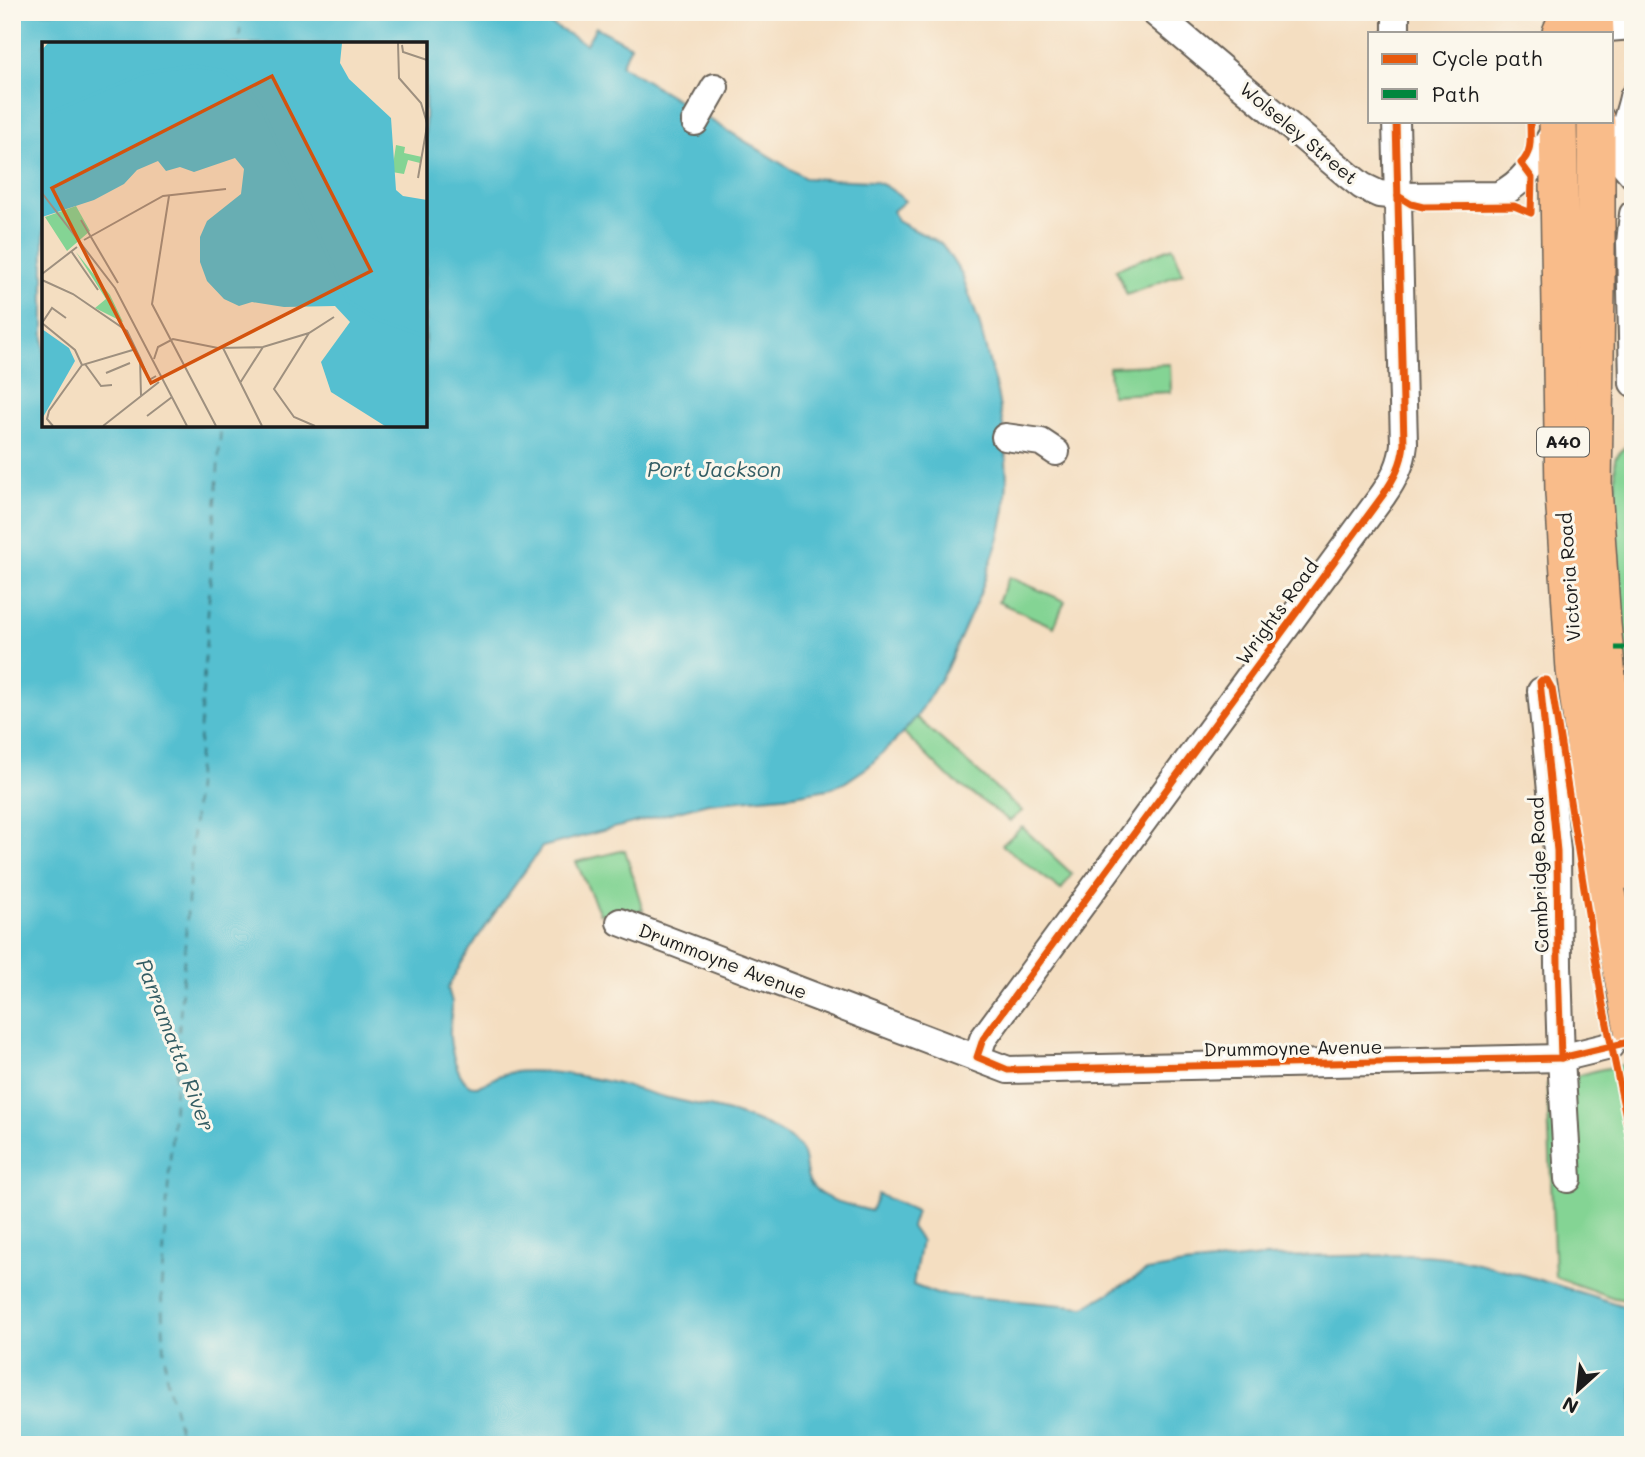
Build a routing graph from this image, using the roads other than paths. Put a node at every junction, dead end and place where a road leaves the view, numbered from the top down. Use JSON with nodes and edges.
{"nodes":[{"id":1,"x":1154,"y":12,"type":"edge"},
{"id":2,"x":1396,"y":12,"type":"edge"},
{"id":3,"x":1559,"y":12,"type":"edge"},
{"id":4,"x":1579,"y":25,"type":"edge"},
{"id":5,"x":1633,"y":26,"type":"edge"},
{"id":6,"x":1396,"y":32,"type":"edge"},
{"id":7,"x":715,"y":88,"type":"dead end"},
{"id":8,"x":1618,"y":111,"type":"edge"},
{"id":9,"x":695,"y":122,"type":"dead end"},
{"id":10,"x":1396,"y":122,"type":"edge"},
{"id":11,"x":1558,"y":123,"type":"edge"},
{"id":12,"x":1633,"y":175,"type":"edge"},
{"id":13,"x":1398,"y":196,"type":"junction"},
{"id":14,"x":1633,"y":214,"type":"edge"},
{"id":15,"x":1632,"y":244,"type":"edge"},
{"id":16,"x":1633,"y":383,"type":"edge"},
{"id":17,"x":1005,"y":437,"type":"dead end"},
{"id":18,"x":1056,"y":452,"type":"dead end"},
{"id":19,"x":1541,"y":691,"type":"dead end"},
{"id":20,"x":1633,"y":872,"type":"edge"},
{"id":21,"x":620,"y":922,"type":"dead end"},
{"id":22,"x":1623,"y":1023,"type":"edge"},
{"id":23,"x":976,"y":1057,"type":"junction"},
{"id":24,"x":1561,"y":1058,"type":"junction"},
{"id":25,"x":1569,"y":1179,"type":"dead end"}],
"edges":[{"from":1,"to":13,"type":"street","name":"Wolseley Street"},
{"from":2,"to":6,"type":"street"},
{"from":3,"to":4,"type":"highway"},
{"from":4,"to":5,"type":"street"},
{"from":7,"to":9,"type":"street"},
{"from":8,"to":12,"type":"street"},
{"from":8,"to":20,"type":"highway","name":"Victoria Road","number":"A40"},
{"from":10,"to":13,"type":"street","name":"Wrights Road"},
{"from":11,"to":13,"type":"street","name":"Wolseley Street"},
{"from":11,"to":22,"type":"highway","name":"Victoria Road","number":"A40"},
{"from":13,"to":23,"type":"street","name":"Wrights Road"},
{"from":14,"to":15,"type":"street"},
{"from":15,"to":16,"type":"street"},
{"from":17,"to":18,"type":"street"},
{"from":19,"to":24,"type":"street","name":"Cambridge Road"},
{"from":21,"to":23,"type":"street","name":"Drummoyne Avenue"},
{"from":22,"to":24,"type":"street","name":"Drummoyne Avenue"},
{"from":23,"to":24,"type":"street","name":"Drummoyne Avenue"},
{"from":24,"to":25,"type":"street","name":"Cambridge Road"}]}
